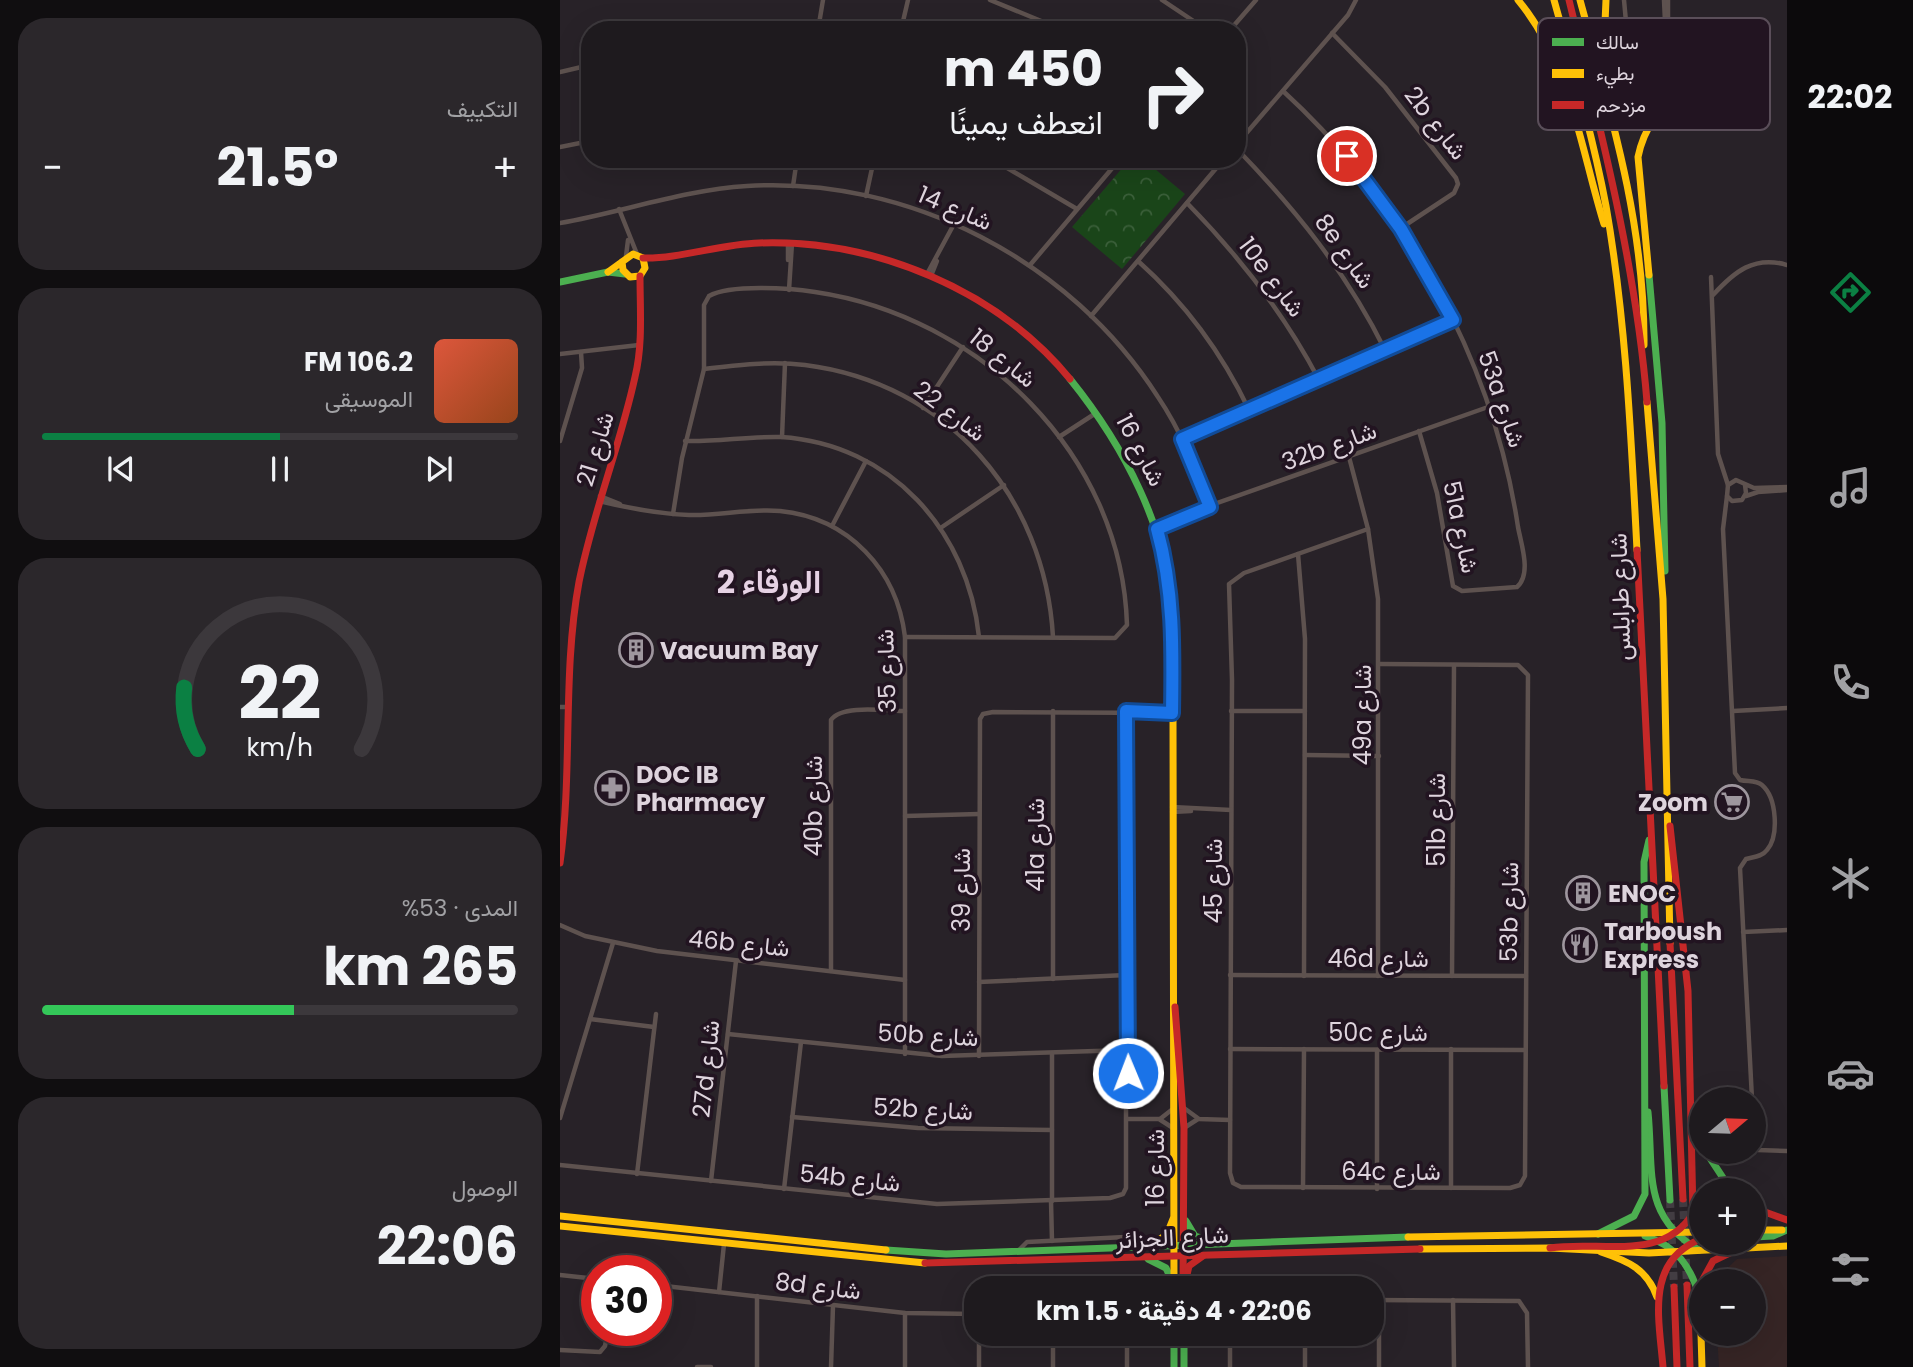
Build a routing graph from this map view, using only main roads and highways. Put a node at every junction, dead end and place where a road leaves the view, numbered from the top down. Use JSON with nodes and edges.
{"nodes":[{"id":1,"x":1518,"y":0,"type":"edge"},
{"id":2,"x":1554,"y":0,"type":"edge"},
{"id":3,"x":1569,"y":0,"type":"edge"},
{"id":4,"x":1580,"y":0,"type":"edge"},
{"id":5,"x":1606,"y":0,"type":"edge"},
{"id":6,"x":1559,"y":18,"type":"edge"},
{"id":7,"x":1573,"y":18,"type":"edge"},
{"id":8,"x":1585,"y":18,"type":"edge"},
{"id":9,"x":1605,"y":18,"type":"edge"},
{"id":10,"x":1538,"y":24,"type":"edge"},
{"id":11,"x":1577,"y":130,"type":"edge"},
{"id":12,"x":1589,"y":130,"type":"edge"},
{"id":13,"x":1600,"y":130,"type":"edge"},
{"id":14,"x":1614,"y":130,"type":"edge"},
{"id":15,"x":1617,"y":130,"type":"edge"},
{"id":16,"x":1647,"y":130,"type":"edge"},
{"id":17,"x":1621,"y":158,"type":"junction"},
{"id":18,"x":1608,"y":233,"type":"junction"},
{"id":19,"x":640,"y":256,"type":"junction"},
{"id":20,"x":663,"y":257,"type":"junction"},
{"id":21,"x":624,"y":259,"type":"junction"},
{"id":22,"x":646,"y":268,"type":"junction"},
{"id":23,"x":608,"y":272,"type":"junction"},
{"id":24,"x":627,"y":275,"type":"junction"},
{"id":25,"x":640,"y":276,"type":"junction"},
{"id":26,"x":560,"y":282,"type":"edge"},
{"id":27,"x":638,"y":296,"type":"junction"},
{"id":28,"x":1643,"y":352,"type":"junction"},
{"id":29,"x":1663,"y":599,"type":"junction"},
{"id":30,"x":564,"y":709,"type":"edge"},
{"id":31,"x":1667,"y":816,"type":"junction"},
{"id":32,"x":1651,"y":834,"type":"junction"},
{"id":33,"x":560,"y":863,"type":"edge"},
{"id":34,"x":1173,"y":996,"type":"junction"},
{"id":35,"x":1691,"y":1087,"type":"edge"},
{"id":36,"x":1646,"y":1106,"type":"junction"},
{"id":37,"x":1693,"y":1164,"type":"edge"},
{"id":38,"x":1683,"y":1199,"type":"tunnel mouth"},
{"id":39,"x":1670,"y":1200,"type":"tunnel mouth"},
{"id":40,"x":1184,"y":1208,"type":"junction"},
{"id":41,"x":1766,"y":1212,"type":"edge"},
{"id":42,"x":1175,"y":1213,"type":"junction"},
{"id":43,"x":560,"y":1216,"type":"edge"},
{"id":44,"x":1787,"y":1220,"type":"edge"},
{"id":45,"x":560,"y":1226,"type":"edge"},
{"id":46,"x":1766,"y":1230,"type":"edge"},
{"id":47,"x":1787,"y":1230,"type":"edge"},
{"id":48,"x":1689,"y":1233,"type":"edge"},
{"id":49,"x":1598,"y":1234,"type":"junction"},
{"id":50,"x":1676,"y":1235,"type":"junction"},
{"id":51,"x":1645,"y":1236,"type":"junction"},
{"id":52,"x":1766,"y":1236,"type":"edge"},
{"id":53,"x":1216,"y":1242,"type":"junction"},
{"id":54,"x":1664,"y":1242,"type":"junction"},
{"id":55,"x":1179,"y":1243,"type":"junction"},
{"id":56,"x":1689,"y":1243,"type":"edge"},
{"id":57,"x":1686,"y":1244,"type":"junction"},
{"id":58,"x":1689,"y":1245,"type":"edge"},
{"id":59,"x":1150,"y":1246,"type":"junction"},
{"id":60,"x":1787,"y":1246,"type":"edge"},
{"id":61,"x":1766,"y":1247,"type":"edge"},
{"id":62,"x":1550,"y":1248,"type":"junction"},
{"id":63,"x":1689,"y":1251,"type":"edge"},
{"id":64,"x":1601,"y":1252,"type":"junction"},
{"id":65,"x":1677,"y":1252,"type":"junction"},
{"id":66,"x":1206,"y":1254,"type":"junction"},
{"id":67,"x":1725,"y":1255,"type":"edge"},
{"id":68,"x":1178,"y":1256,"type":"junction"},
{"id":69,"x":1143,"y":1258,"type":"junction"},
{"id":70,"x":1690,"y":1269,"type":"edge"},
{"id":71,"x":1709,"y":1269,"type":"edge"},
{"id":72,"x":1169,"y":1276,"type":"edge"},
{"id":73,"x":1176,"y":1276,"type":"edge"},
{"id":74,"x":1182,"y":1276,"type":"edge"},
{"id":75,"x":1187,"y":1276,"type":"edge"},
{"id":76,"x":1687,"y":1286,"type":"tunnel mouth"},
{"id":77,"x":1674,"y":1287,"type":"tunnel mouth"},
{"id":78,"x":1659,"y":1304,"type":"junction"},
{"id":79,"x":1174,"y":1346,"type":"edge"},
{"id":80,"x":1184,"y":1346,"type":"edge"},
{"id":81,"x":1701,"y":1346,"type":"edge"},
{"id":82,"x":1174,"y":1367,"type":"edge"},
{"id":83,"x":1184,"y":1367,"type":"edge"},
{"id":84,"x":1663,"y":1367,"type":"edge"},
{"id":85,"x":1677,"y":1367,"type":"edge"},
{"id":86,"x":1690,"y":1367,"type":"edge"},
{"id":87,"x":1702,"y":1367,"type":"edge"}],
"edges":[{"from":1,"to":10,"type":"main road"},
{"from":2,"to":6,"type":"main road","name":"شارع طرابلس"},
{"from":3,"to":7,"type":"main road","name":"شارع طرابلس"},
{"from":4,"to":8,"type":"main road"},
{"from":5,"to":9,"type":"main road"},
{"from":11,"to":18,"type":"main road"},
{"from":12,"to":18,"type":"main road","name":"شارع طرابلس"},
{"from":13,"to":28,"type":"main road","name":"شارع طرابلس"},
{"from":14,"to":17,"type":"main road"},
{"from":15,"to":17,"type":"main road"},
{"from":16,"to":29,"type":"main road"},
{"from":17,"to":28,"type":"main road"},
{"from":18,"to":32,"type":"main road","name":"شارع طرابلس"},
{"from":19,"to":20,"type":"main road","name":"شارع 16"},
{"from":19,"to":21,"type":"main road","name":"شارع 16"},
{"from":19,"to":22,"type":"main road"},
{"from":20,"to":22,"type":"main road","name":"شارع 16"},
{"from":20,"to":34,"type":"main road","name":"شارع 16"},
{"from":21,"to":23,"type":"main road"},
{"from":21,"to":24,"type":"main road","name":"شارع 21"},
{"from":22,"to":25,"type":"main road"},
{"from":23,"to":24,"type":"main road"},
{"from":23,"to":26,"type":"main road"},
{"from":24,"to":25,"type":"main road"},
{"from":24,"to":27,"type":"main road","name":"شارع 21"},
{"from":25,"to":27,"type":"main road","name":"شارع 21"},
{"from":27,"to":30,"type":"main road","name":"شارع 21"},
{"from":28,"to":29,"type":"main road","name":"شارع طرابلس"},
{"from":29,"to":31,"type":"main road","name":"شارع طرابلس"},
{"from":30,"to":33,"type":"main road","name":"شارع 21"},
{"from":31,"to":35,"type":"main road"},
{"from":31,"to":38,"type":"main road","name":"شارع طرابلس"},
{"from":32,"to":36,"type":"main road"},
{"from":32,"to":39,"type":"main road","name":"شارع طرابلس"},
{"from":34,"to":40,"type":"main road","name":"شارع 16"},
{"from":34,"to":42,"type":"main road","name":"شارع 16"},
{"from":36,"to":49,"type":"main road"},
{"from":36,"to":50,"type":"main road"},
{"from":37,"to":50,"type":"main road"},
{"from":40,"to":53,"type":"main road"},
{"from":40,"to":55,"type":"main road","name":"شارع 16"},
{"from":41,"to":44,"type":"main road"},
{"from":42,"to":55,"type":"main road","name":"شارع 16"},
{"from":42,"to":59,"type":"main road"},
{"from":43,"to":59,"type":"main road","name":"شارع الجزائر"},
{"from":45,"to":69,"type":"main road","name":"شارع الجزائر"},
{"from":46,"to":47,"type":"main road"},
{"from":47,"to":52,"type":"main road"},
{"from":48,"to":50,"type":"main road","name":"شارع الجزائر"},
{"from":49,"to":51,"type":"main road","name":"شارع الجزائر"},
{"from":49,"to":53,"type":"main road","name":"شارع الجزائر"},
{"from":50,"to":51,"type":"main road","name":"شارع الجزائر"},
{"from":50,"to":54,"type":"main road"},
{"from":50,"to":57,"type":"main road"},
{"from":51,"to":54,"type":"main road"},
{"from":53,"to":55,"type":"main road","name":"شارع الجزائر"},
{"from":54,"to":62,"type":"main road"},
{"from":54,"to":65,"type":"main road"},
{"from":55,"to":59,"type":"main road","name":"شارع الجزائر"},
{"from":55,"to":68,"type":"main road","name":"شارع 16"},
{"from":56,"to":57,"type":"main road"},
{"from":57,"to":58,"type":"main road"},
{"from":57,"to":65,"type":"main road"},
{"from":60,"to":61,"type":"main road","name":"شارع الجزائر"},
{"from":62,"to":64,"type":"main road","name":"شارع الجزائر"},
{"from":62,"to":66,"type":"main road","name":"شارع الجزائر"},
{"from":63,"to":65,"type":"main road","name":"شارع الجزائر"},
{"from":64,"to":65,"type":"main road","name":"شارع الجزائر"},
{"from":64,"to":78,"type":"main road"},
{"from":65,"to":70,"type":"main road"},
{"from":65,"to":78,"type":"main road"},
{"from":66,"to":68,"type":"main road","name":"شارع الجزائر"},
{"from":66,"to":75,"type":"main road"},
{"from":67,"to":71,"type":"main road"},
{"from":68,"to":69,"type":"main road","name":"شارع الجزائر"},
{"from":68,"to":73,"type":"main road"},
{"from":68,"to":74,"type":"main road"},
{"from":69,"to":72,"type":"main road"},
{"from":76,"to":86,"type":"main road"},
{"from":77,"to":85,"type":"main road"},
{"from":78,"to":84,"type":"main road"},
{"from":79,"to":82,"type":"main road"},
{"from":80,"to":83,"type":"main road"},
{"from":81,"to":87,"type":"main road"}]}
